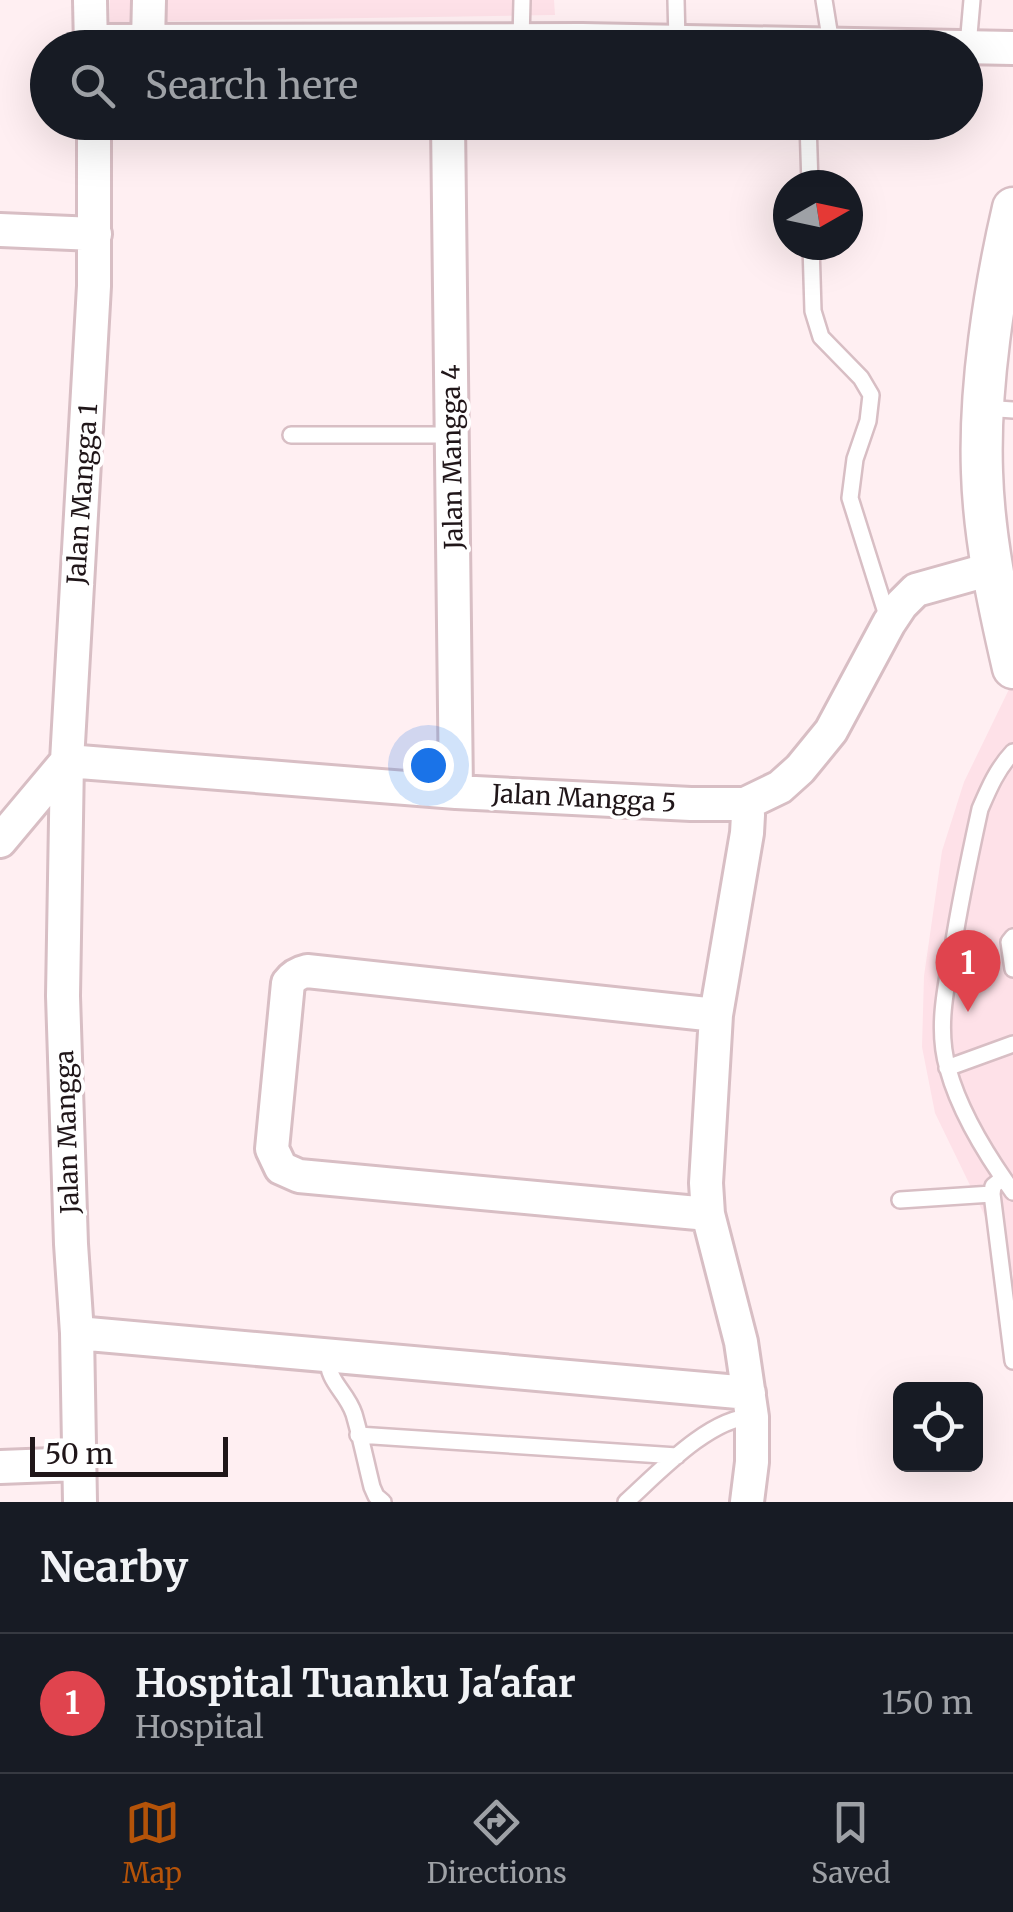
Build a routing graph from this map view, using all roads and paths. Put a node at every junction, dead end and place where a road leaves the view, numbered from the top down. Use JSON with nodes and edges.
{"nodes":[{"id":1,"x":90,"y":0,"type":"edge"},
{"id":2,"x":149,"y":0,"type":"edge"},
{"id":3,"x":522,"y":0,"type":"edge"},
{"id":4,"x":676,"y":0,"type":"edge"},
{"id":5,"x":824,"y":0,"type":"edge"},
{"id":6,"x":972,"y":0,"type":"edge"},
{"id":7,"x":91,"y":30,"type":"edge"},
{"id":8,"x":148,"y":30,"type":"edge"},
{"id":9,"x":521,"y":30,"type":"edge"},
{"id":10,"x":677,"y":30,"type":"edge"},
{"id":11,"x":829,"y":30,"type":"edge"},
{"id":12,"x":969,"y":30,"type":"edge"},
{"id":13,"x":1013,"y":48,"type":"edge"},
{"id":14,"x":983,"y":55,"type":"edge"},
{"id":15,"x":94,"y":140,"type":"edge"},
{"id":16,"x":448,"y":140,"type":"edge"},
{"id":17,"x":809,"y":140,"type":"edge"},
{"id":18,"x":810,"y":170,"type":"edge"},
{"id":19,"x":0,"y":230,"type":"edge"},
{"id":20,"x":1010,"y":232,"type":"edge"},
{"id":21,"x":94,"y":234,"type":"junction"},
{"id":22,"x":811,"y":260,"type":"edge"},
{"id":23,"x":998,"y":409,"type":"edge"},
{"id":24,"x":290,"y":435,"type":"dead end"},
{"id":25,"x":452,"y":435,"type":"junction"},
{"id":26,"x":1000,"y":584,"type":"edge"},
{"id":27,"x":889,"y":623,"type":"junction"},
{"id":28,"x":1013,"y":668,"type":"edge"},
{"id":29,"x":1013,"y":752,"type":"edge"},
{"id":30,"x":67,"y":761,"type":"junction"},
{"id":31,"x":456,"y":792,"type":"junction"},
{"id":32,"x":745,"y":804,"type":"junction"},
{"id":33,"x":0,"y":841,"type":"edge"},
{"id":34,"x":1013,"y":937,"type":"edge"},
{"id":35,"x":1013,"y":969,"type":"edge"},
{"id":36,"x":716,"y":1016,"type":"junction"},
{"id":37,"x":1013,"y":1044,"type":"edge"},
{"id":38,"x":947,"y":1068,"type":"junction"},
{"id":39,"x":1013,"y":1158,"type":"edge"},
{"id":40,"x":999,"y":1173,"type":"junction"},
{"id":41,"x":1013,"y":1192,"type":"edge"},
{"id":42,"x":992,"y":1194,"type":"junction"},
{"id":43,"x":900,"y":1200,"type":"dead end"},
{"id":44,"x":708,"y":1214,"type":"junction"},
{"id":45,"x":77,"y":1333,"type":"junction"},
{"id":46,"x":328,"y":1356,"type":"junction"},
{"id":47,"x":1013,"y":1361,"type":"edge"},
{"id":48,"x":751,"y":1405,"type":"junction"},
{"id":49,"x":358,"y":1434,"type":"junction"},
{"id":50,"x":677,"y":1456,"type":"junction"},
{"id":51,"x":79,"y":1464,"type":"junction"},
{"id":52,"x":0,"y":1467,"type":"edge"},
{"id":53,"x":80,"y":1502,"type":"edge"},
{"id":54,"x":383,"y":1502,"type":"edge"},
{"id":55,"x":626,"y":1502,"type":"edge"},
{"id":56,"x":747,"y":1502,"type":"edge"}],
"edges":[{"from":1,"to":7,"type":"street"},
{"from":2,"to":8,"type":"street"},
{"from":3,"to":9,"type":"lane"},
{"from":4,"to":10,"type":"lane"},
{"from":5,"to":11,"type":"lane"},
{"from":6,"to":12,"type":"lane"},
{"from":13,"to":14,"type":"street"},
{"from":15,"to":21,"type":"street","name":"Jalan Mangga 1"},
{"from":16,"to":25,"type":"street","name":"Jalan Mangga 4"},
{"from":17,"to":18,"type":"lane"},
{"from":19,"to":21,"type":"street"},
{"from":20,"to":23,"type":"street"},
{"from":21,"to":30,"type":"street","name":"Jalan Mangga 1"},
{"from":22,"to":27,"type":"lane"},
{"from":23,"to":26,"type":"street"},
{"from":24,"to":25,"type":"lane"},
{"from":25,"to":31,"type":"street","name":"Jalan Mangga 4"},
{"from":26,"to":27,"type":"street","name":"Jalan Mangga 5"},
{"from":26,"to":28,"type":"street"},
{"from":27,"to":32,"type":"street","name":"Jalan Mangga 5"},
{"from":29,"to":38,"type":"lane"},
{"from":30,"to":31,"type":"street","name":"Jalan Mangga 5"},
{"from":30,"to":33,"type":"street"},
{"from":30,"to":45,"type":"street","name":"Jalan Mangga"},
{"from":31,"to":32,"type":"street","name":"Jalan Mangga 5"},
{"from":32,"to":36,"type":"street"},
{"from":34,"to":35,"type":"lane"},
{"from":36,"to":44,"type":"street"},
{"from":36,"to":44,"type":"street"},
{"from":37,"to":38,"type":"lane"},
{"from":38,"to":40,"type":"lane"},
{"from":39,"to":40,"type":"lane"},
{"from":40,"to":41,"type":"lane"},
{"from":40,"to":42,"type":"lane"},
{"from":42,"to":43,"type":"lane"},
{"from":42,"to":47,"type":"lane"},
{"from":44,"to":48,"type":"street"},
{"from":45,"to":46,"type":"street"},
{"from":45,"to":51,"type":"street","name":"Jalan Mangga"},
{"from":46,"to":48,"type":"street"},
{"from":46,"to":49,"type":"lane"},
{"from":48,"to":50,"type":"lane"},
{"from":48,"to":56,"type":"street"},
{"from":49,"to":50,"type":"lane"},
{"from":49,"to":54,"type":"lane"},
{"from":50,"to":55,"type":"lane"},
{"from":51,"to":52,"type":"street"},
{"from":51,"to":53,"type":"street","name":"Jalan Mangga"}]}
